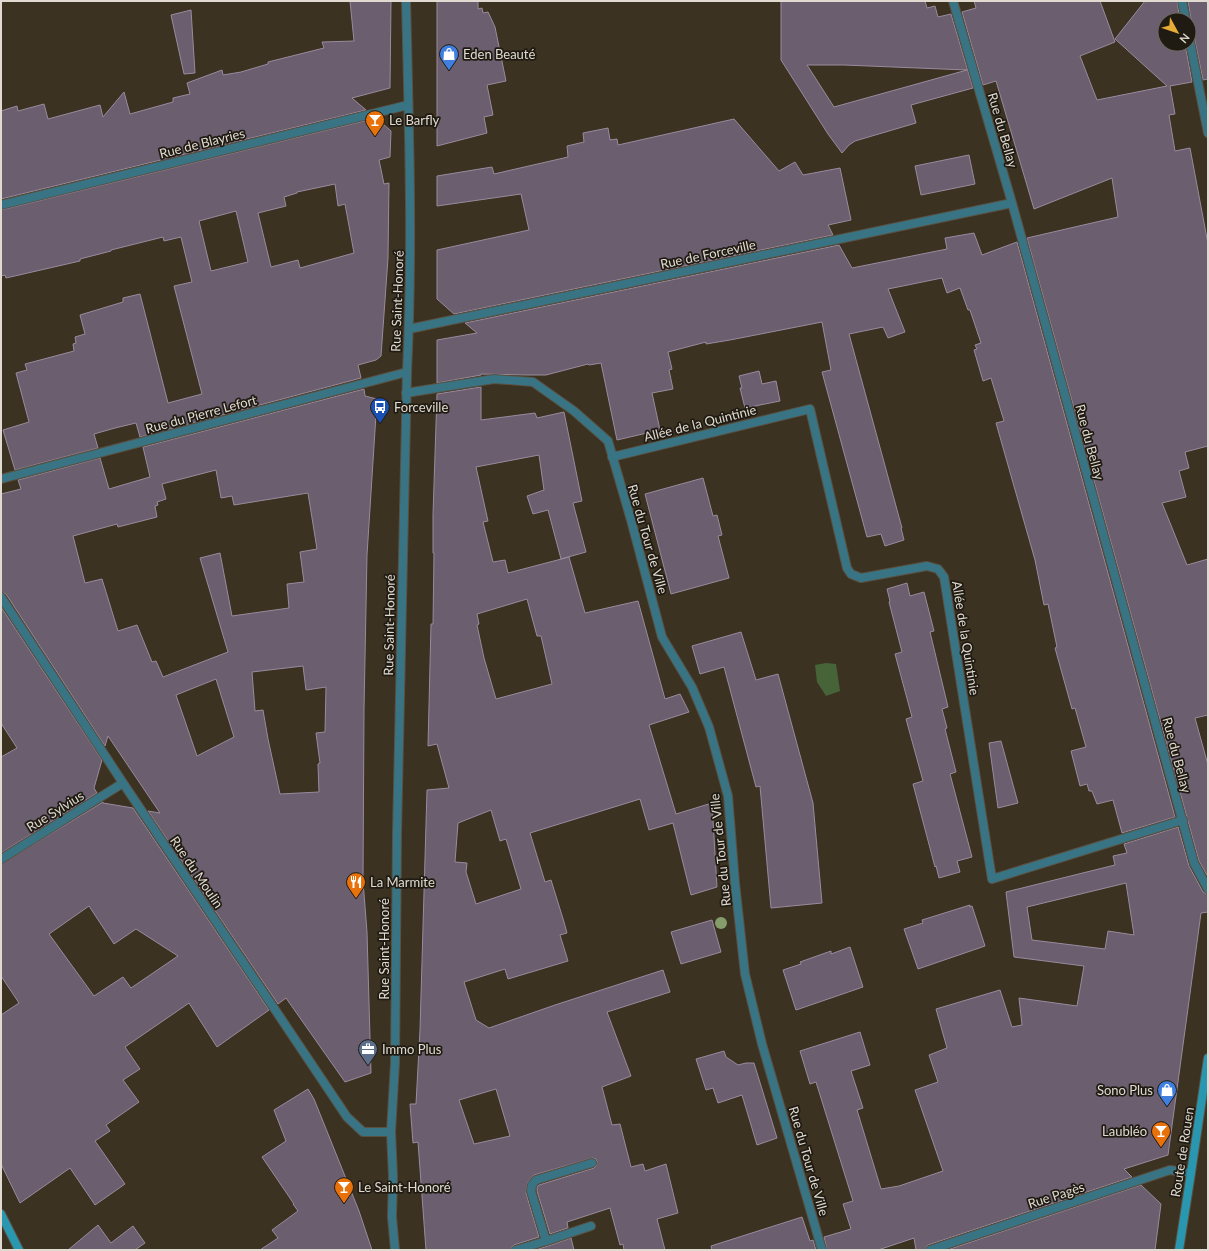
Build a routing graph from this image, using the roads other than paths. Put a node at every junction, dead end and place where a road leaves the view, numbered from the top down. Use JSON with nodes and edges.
{"nodes":[{"id":1,"x":406,"y":1,"type":"edge"},
{"id":2,"x":953,"y":1,"type":"edge"},
{"id":3,"x":1182,"y":1,"type":"edge"},
{"id":4,"x":1184,"y":12,"type":"edge"},
{"id":5,"x":1192,"y":52,"type":"edge"},
{"id":6,"x":408,"y":104,"type":"junction"},
{"id":7,"x":1208,"y":133,"type":"edge"},
{"id":8,"x":1012,"y":203,"type":"junction"},
{"id":9,"x":1,"y":205,"type":"edge"},
{"id":10,"x":409,"y":329,"type":"junction"},
{"id":11,"x":406,"y":372,"type":"junction"},
{"id":12,"x":406,"y":393,"type":"junction"},
{"id":13,"x":612,"y":457,"type":"junction"},
{"id":14,"x":1,"y":480,"type":"edge"},
{"id":15,"x":1,"y":597,"type":"edge"},
{"id":16,"x":122,"y":783,"type":"junction"},
{"id":17,"x":1183,"y":820,"type":"junction"},
{"id":18,"x":1,"y":859,"type":"edge"},
{"id":19,"x":1208,"y":889,"type":"edge"},
{"id":20,"x":1208,"y":1058,"type":"edge"},
{"id":21,"x":391,"y":1132,"type":"junction"},
{"id":22,"x":592,"y":1163,"type":"dead end"},
{"id":23,"x":1191,"y":1173,"type":"junction"},
{"id":24,"x":1,"y":1214,"type":"edge"},
{"id":25,"x":591,"y":1226,"type":"dead end"},
{"id":26,"x":546,"y":1241,"type":"junction"},
{"id":27,"x":19,"y":1250,"type":"edge"},
{"id":28,"x":395,"y":1250,"type":"edge"},
{"id":29,"x":516,"y":1250,"type":"edge"},
{"id":30,"x":822,"y":1250,"type":"edge"},
{"id":31,"x":930,"y":1250,"type":"edge"},
{"id":32,"x":1178,"y":1250,"type":"edge"}],
"edges":[{"from":1,"to":6,"type":"street","name":"Rue Saint-Honoré"},
{"from":2,"to":8,"type":"street","name":"Rue du Bellay"},
{"from":3,"to":4,"type":"street"},
{"from":5,"to":7,"type":"street"},
{"from":6,"to":9,"type":"street","name":"Rue de Blayries"},
{"from":6,"to":10,"type":"street","name":"Rue Saint-Honoré"},
{"from":8,"to":10,"type":"street","name":"Rue de Forceville"},
{"from":8,"to":17,"type":"street","name":"Rue du Bellay"},
{"from":10,"to":11,"type":"street","name":"Rue Saint-Honoré"},
{"from":11,"to":12,"type":"street","name":"Rue Saint-Honoré"},
{"from":11,"to":14,"type":"street","name":"Rue du Pierre Lefort"},
{"from":12,"to":13,"type":"street","name":"Rue du Tour de Ville"},
{"from":12,"to":21,"type":"street","name":"Rue Saint-Honoré"},
{"from":13,"to":17,"type":"street","name":"Allée de la Quintinie"},
{"from":13,"to":30,"type":"street","name":"Rue du Tour de Ville"},
{"from":15,"to":16,"type":"street","name":"Rue du Moulin"},
{"from":16,"to":18,"type":"street","name":"Rue Sylvius"},
{"from":16,"to":21,"type":"street","name":"Rue du Moulin"},
{"from":17,"to":19,"type":"street","name":"Rue du Bellay"},
{"from":20,"to":23,"type":"main road","name":"Route de Rouen"},
{"from":21,"to":28,"type":"street","name":"Rue Saint-Honoré"},
{"from":22,"to":26,"type":"street"},
{"from":23,"to":31,"type":"street","name":"Rue Pagès"},
{"from":23,"to":32,"type":"main road","name":"Route de Rouen"},
{"from":24,"to":27,"type":"main road"},
{"from":25,"to":26,"type":"street"},
{"from":26,"to":29,"type":"street"}]}
